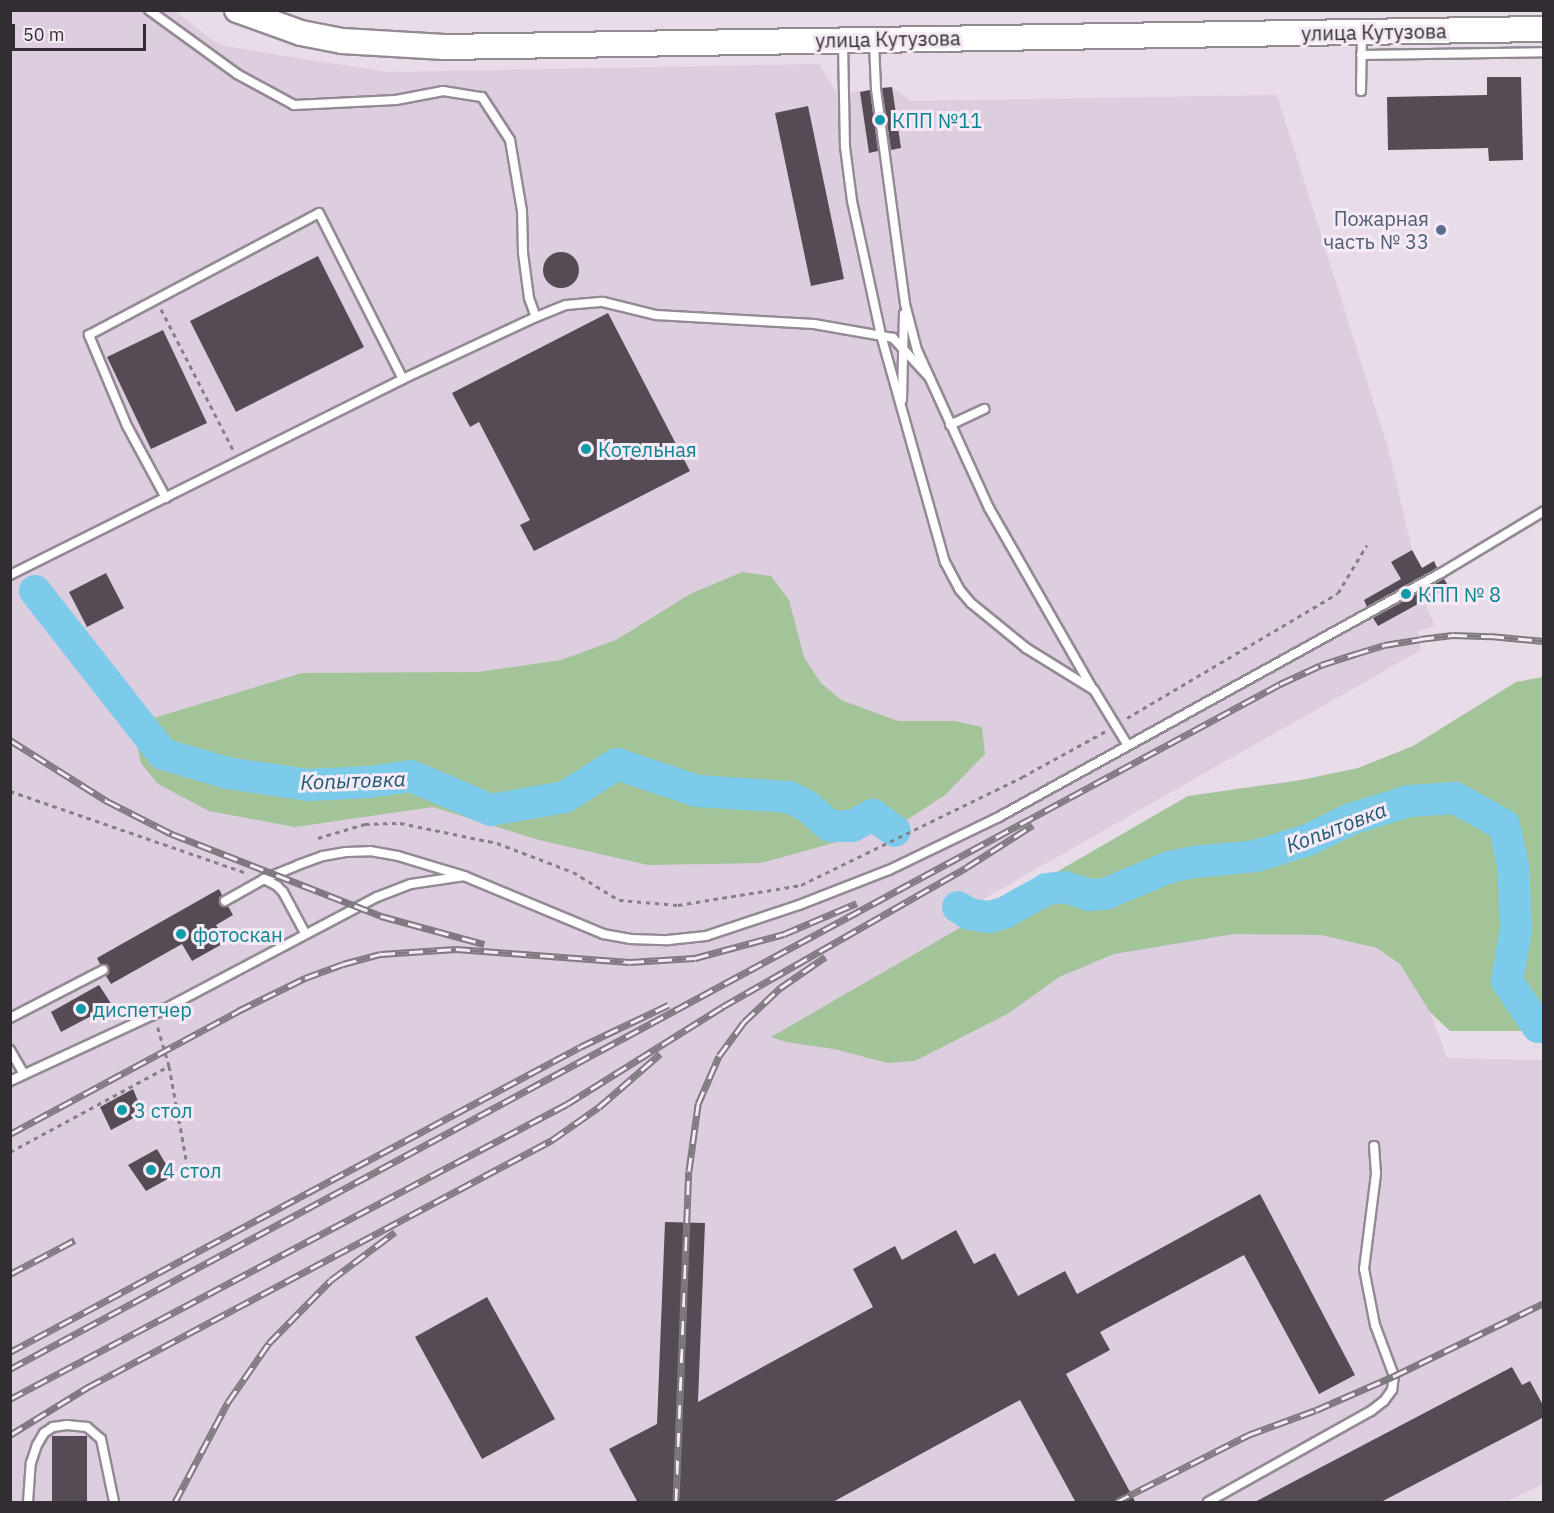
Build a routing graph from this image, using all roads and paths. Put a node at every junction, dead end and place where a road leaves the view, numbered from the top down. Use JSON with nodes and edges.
{"nodes":[{"id":1,"x":149,"y":10,"type":"edge"},
{"id":2,"x":237,"y":10,"type":"edge"},
{"id":3,"x":1544,"y":29,"type":"edge"},
{"id":4,"x":874,"y":39,"type":"junction"},
{"id":5,"x":843,"y":40,"type":"junction"},
{"id":6,"x":1362,"y":44,"type":"junction"},
{"id":7,"x":1544,"y":52,"type":"edge"},
{"id":8,"x":1361,"y":91,"type":"dead end"},
{"id":9,"x":156,"y":299,"type":"junction"},
{"id":10,"x":904,"y":304,"type":"junction"},
{"id":11,"x":536,"y":317,"type":"junction"},
{"id":12,"x":880,"y":334,"type":"junction"},
{"id":13,"x":903,"y":347,"type":"junction"},
{"id":14,"x":929,"y":376,"type":"junction"},
{"id":15,"x":404,"y":379,"type":"junction"},
{"id":16,"x":985,"y":409,"type":"dead end"},
{"id":17,"x":901,"y":410,"type":"junction"},
{"id":18,"x":950,"y":425,"type":"junction"},
{"id":19,"x":239,"y":460,"type":"junction"},
{"id":20,"x":166,"y":498,"type":"junction"},
{"id":21,"x":1544,"y":511,"type":"edge"},
{"id":22,"x":1367,"y":545,"type":"dead end"},
{"id":23,"x":10,"y":575,"type":"edge"},
{"id":24,"x":1094,"y":690,"type":"junction"},
{"id":25,"x":1116,"y":725,"type":"junction"},
{"id":26,"x":1127,"y":744,"type":"junction"},
{"id":27,"x":10,"y":791,"type":"edge"},
{"id":28,"x":318,"y":838,"type":"dead end"},
{"id":29,"x":464,"y":876,"type":"junction"},
{"id":30,"x":264,"y":879,"type":"junction"},
{"id":31,"x":225,"y":901,"type":"dead end"},
{"id":32,"x":306,"y":933,"type":"junction"},
{"id":33,"x":103,"y":969,"type":"dead end"},
{"id":34,"x":153,"y":1015,"type":"junction"},
{"id":35,"x":10,"y":1018,"type":"edge"},
{"id":36,"x":10,"y":1050,"type":"edge"},
{"id":37,"x":170,"y":1066,"type":"junction"},
{"id":38,"x":24,"y":1074,"type":"junction"},
{"id":39,"x":10,"y":1081,"type":"edge"},
{"id":40,"x":1374,"y":1146,"type":"dead end"},
{"id":41,"x":10,"y":1152,"type":"edge"},
{"id":42,"x":189,"y":1175,"type":"dead end"},
{"id":43,"x":28,"y":1503,"type":"edge"},
{"id":44,"x":114,"y":1503,"type":"edge"},
{"id":45,"x":1208,"y":1503,"type":"edge"}],
"edges":[{"from":1,"to":11,"type":"lane"},
{"from":2,"to":5,"type":"street","name":"улица Кутузова"},
{"from":3,"to":6,"type":"street","name":"улица Кутузова"},
{"from":4,"to":5,"type":"street","name":"улица Кутузова"},
{"from":4,"to":6,"type":"street","name":"улица Кутузова"},
{"from":4,"to":10,"type":"lane"},
{"from":5,"to":12,"type":"lane"},
{"from":6,"to":7,"type":"lane"},
{"from":6,"to":8,"type":"lane"},
{"from":9,"to":15,"type":"lane"},
{"from":9,"to":19,"type":"path"},
{"from":9,"to":20,"type":"lane"},
{"from":10,"to":13,"type":"lane"},
{"from":10,"to":14,"type":"lane"},
{"from":11,"to":12,"type":"lane"},
{"from":11,"to":15,"type":"lane"},
{"from":12,"to":13,"type":"lane"},
{"from":12,"to":17,"type":"lane"},
{"from":13,"to":14,"type":"lane"},
{"from":13,"to":17,"type":"lane"},
{"from":14,"to":18,"type":"lane"},
{"from":15,"to":19,"type":"lane"},
{"from":16,"to":18,"type":"lane"},
{"from":17,"to":24,"type":"lane"},
{"from":18,"to":24,"type":"lane"},
{"from":19,"to":20,"type":"lane"},
{"from":20,"to":23,"type":"lane"},
{"from":21,"to":26,"type":"lane"},
{"from":22,"to":25,"type":"path"},
{"from":24,"to":25,"type":"lane"},
{"from":25,"to":26,"type":"lane"},
{"from":25,"to":28,"type":"path"},
{"from":26,"to":29,"type":"lane"},
{"from":27,"to":30,"type":"path"},
{"from":29,"to":30,"type":"lane"},
{"from":29,"to":32,"type":"lane"},
{"from":30,"to":31,"type":"lane"},
{"from":30,"to":32,"type":"lane"},
{"from":32,"to":34,"type":"lane"},
{"from":33,"to":35,"type":"lane"},
{"from":34,"to":37,"type":"path"},
{"from":34,"to":38,"type":"lane"},
{"from":36,"to":38,"type":"lane"},
{"from":37,"to":41,"type":"path"},
{"from":37,"to":42,"type":"path"},
{"from":38,"to":39,"type":"lane"},
{"from":40,"to":45,"type":"lane"},
{"from":43,"to":44,"type":"lane"}]}
